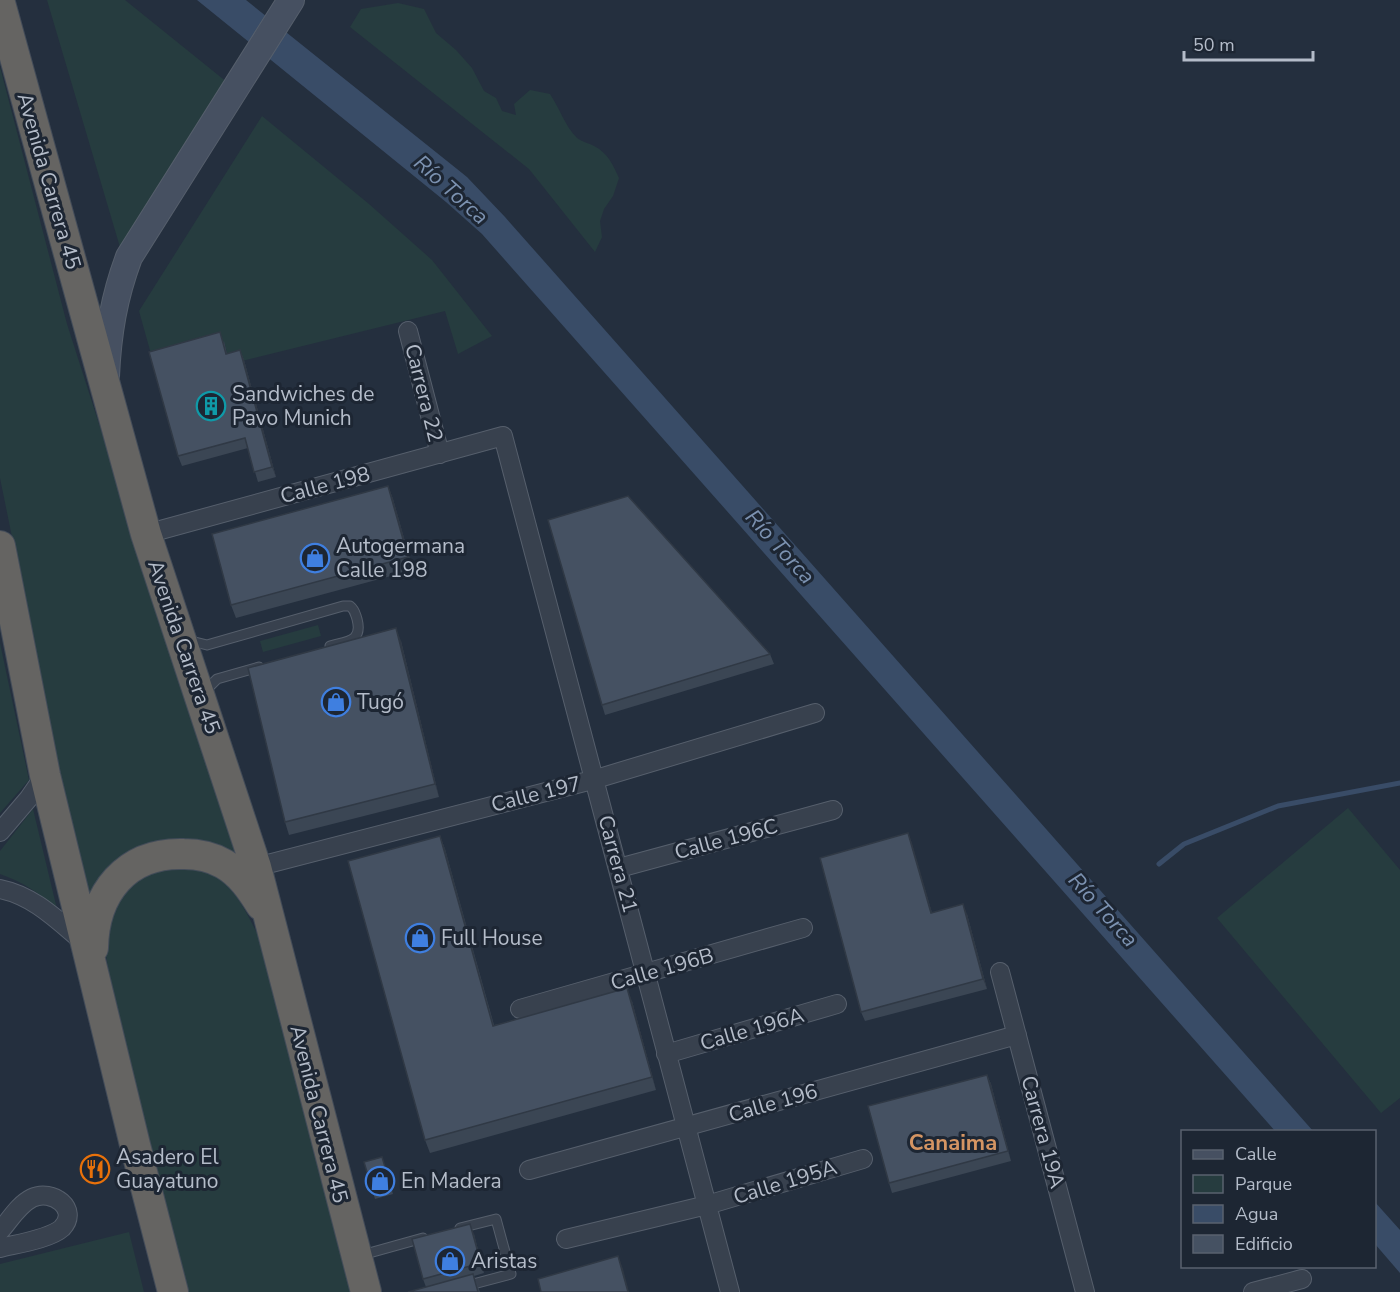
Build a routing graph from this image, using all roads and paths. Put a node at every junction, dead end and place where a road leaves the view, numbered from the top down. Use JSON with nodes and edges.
{"nodes":[{"id":1,"x":0,"y":3,"type":"edge"},
{"id":2,"x":288,"y":5,"type":"edge"},
{"id":3,"x":408,"y":331,"type":"dead end"},
{"id":4,"x":106,"y":385,"type":"junction"},
{"id":5,"x":503,"y":436,"type":"joint"},
{"id":6,"x":440,"y":454,"type":"junction"},
{"id":7,"x":146,"y":534,"type":"junction"},
{"id":8,"x":0,"y":546,"type":"edge"},
{"id":9,"x":181,"y":639,"type":"junction"},
{"id":10,"x":319,"y":650,"type":"edge"},
{"id":11,"x":274,"y":663,"type":"edge"},
{"id":12,"x":201,"y":695,"type":"junction"},
{"id":13,"x":815,"y":713,"type":"dead end"},
{"id":14,"x":45,"y":775,"type":"junction"},
{"id":15,"x":596,"y":779,"type":"junction"},
{"id":16,"x":833,"y":810,"type":"dead end"},
{"id":17,"x":0,"y":832,"type":"edge"},
{"id":18,"x":255,"y":867,"type":"junction"},
{"id":19,"x":619,"y":868,"type":"junction"},
{"id":20,"x":0,"y":889,"type":"edge"},
{"id":21,"x":803,"y":928,"type":"dead end"},
{"id":22,"x":272,"y":929,"type":"junction"},
{"id":23,"x":86,"y":944,"type":"junction"},
{"id":24,"x":1000,"y":972,"type":"dead end"},
{"id":25,"x":646,"y":974,"type":"junction"},
{"id":26,"x":94,"y":981,"type":"junction"},
{"id":27,"x":837,"y":1004,"type":"dead end"},
{"id":28,"x":520,"y":1009,"type":"dead end"},
{"id":29,"x":1017,"y":1035,"type":"junction"},
{"id":30,"x":666,"y":1054,"type":"junction"},
{"id":31,"x":686,"y":1127,"type":"junction"},
{"id":32,"x":863,"y":1159,"type":"dead end"},
{"id":33,"x":529,"y":1170,"type":"dead end"},
{"id":34,"x":707,"y":1205,"type":"junction"},
{"id":35,"x":454,"y":1230,"type":"edge"},
{"id":36,"x":0,"y":1231,"type":"edge"},
{"id":37,"x":434,"y":1236,"type":"edge"},
{"id":38,"x":566,"y":1239,"type":"dead end"},
{"id":39,"x":0,"y":1248,"type":"edge"},
{"id":40,"x":356,"y":1257,"type":"junction"},
{"id":41,"x":1302,"y":1279,"type":"dead end"},
{"id":42,"x":173,"y":1292,"type":"edge"},
{"id":43,"x":366,"y":1292,"type":"edge"},
{"id":44,"x":443,"y":1292,"type":"edge"},
{"id":45,"x":730,"y":1292,"type":"edge"},
{"id":46,"x":1085,"y":1292,"type":"edge"},
{"id":47,"x":1253,"y":1292,"type":"edge"}],
"edges":[{"from":1,"to":4,"type":"highway","name":"Avenida Carrera 45"},
{"from":2,"to":4,"type":"main road"},
{"from":3,"to":6,"type":"street","name":"Carrera 22"},
{"from":4,"to":7,"type":"highway","name":"Avenida Carrera 45"},
{"from":5,"to":6,"type":"street","name":"Calle 198"},
{"from":5,"to":15,"type":"street","name":"Carrera 21"},
{"from":6,"to":7,"type":"street","name":"Calle 198"},
{"from":7,"to":9,"type":"highway","name":"Avenida Carrera 45"},
{"from":8,"to":14,"type":"highway"},
{"from":9,"to":10,"type":"lane"},
{"from":9,"to":12,"type":"highway","name":"Avenida Carrera 45"},
{"from":11,"to":12,"type":"lane"},
{"from":12,"to":18,"type":"highway","name":"Avenida Carrera 45"},
{"from":13,"to":15,"type":"street","name":"Calle 197"},
{"from":14,"to":17,"type":"street"},
{"from":14,"to":23,"type":"highway"},
{"from":15,"to":18,"type":"street","name":"Calle 197"},
{"from":15,"to":19,"type":"street","name":"Carrera 21"},
{"from":16,"to":19,"type":"street","name":"Calle 196C"},
{"from":18,"to":22,"type":"highway","name":"Avenida Carrera 45"},
{"from":19,"to":25,"type":"street","name":"Carrera 21"},
{"from":20,"to":23,"type":"street"},
{"from":21,"to":25,"type":"street","name":"Calle 196B"},
{"from":22,"to":26,"type":"highway"},
{"from":22,"to":40,"type":"highway","name":"Avenida Carrera 45"},
{"from":23,"to":26,"type":"highway"},
{"from":24,"to":29,"type":"street","name":"Carrera 19A"},
{"from":25,"to":28,"type":"street","name":"Calle 196B"},
{"from":25,"to":30,"type":"street","name":"Carrera 21"},
{"from":26,"to":42,"type":"highway"},
{"from":27,"to":30,"type":"street","name":"Calle 196A"},
{"from":29,"to":31,"type":"street","name":"Calle 196"},
{"from":29,"to":46,"type":"street","name":"Carrera 19A"},
{"from":30,"to":31,"type":"street","name":"Carrera 21"},
{"from":31,"to":33,"type":"street","name":"Calle 196"},
{"from":31,"to":34,"type":"street","name":"Carrera 21"},
{"from":32,"to":34,"type":"street","name":"Calle 195A"},
{"from":34,"to":38,"type":"street","name":"Calle 195A"},
{"from":34,"to":45,"type":"street","name":"Carrera 21"},
{"from":35,"to":44,"type":"lane"},
{"from":36,"to":39,"type":"street"},
{"from":37,"to":40,"type":"lane"},
{"from":40,"to":43,"type":"highway","name":"Avenida Carrera 45"},
{"from":41,"to":47,"type":"street"}]}
